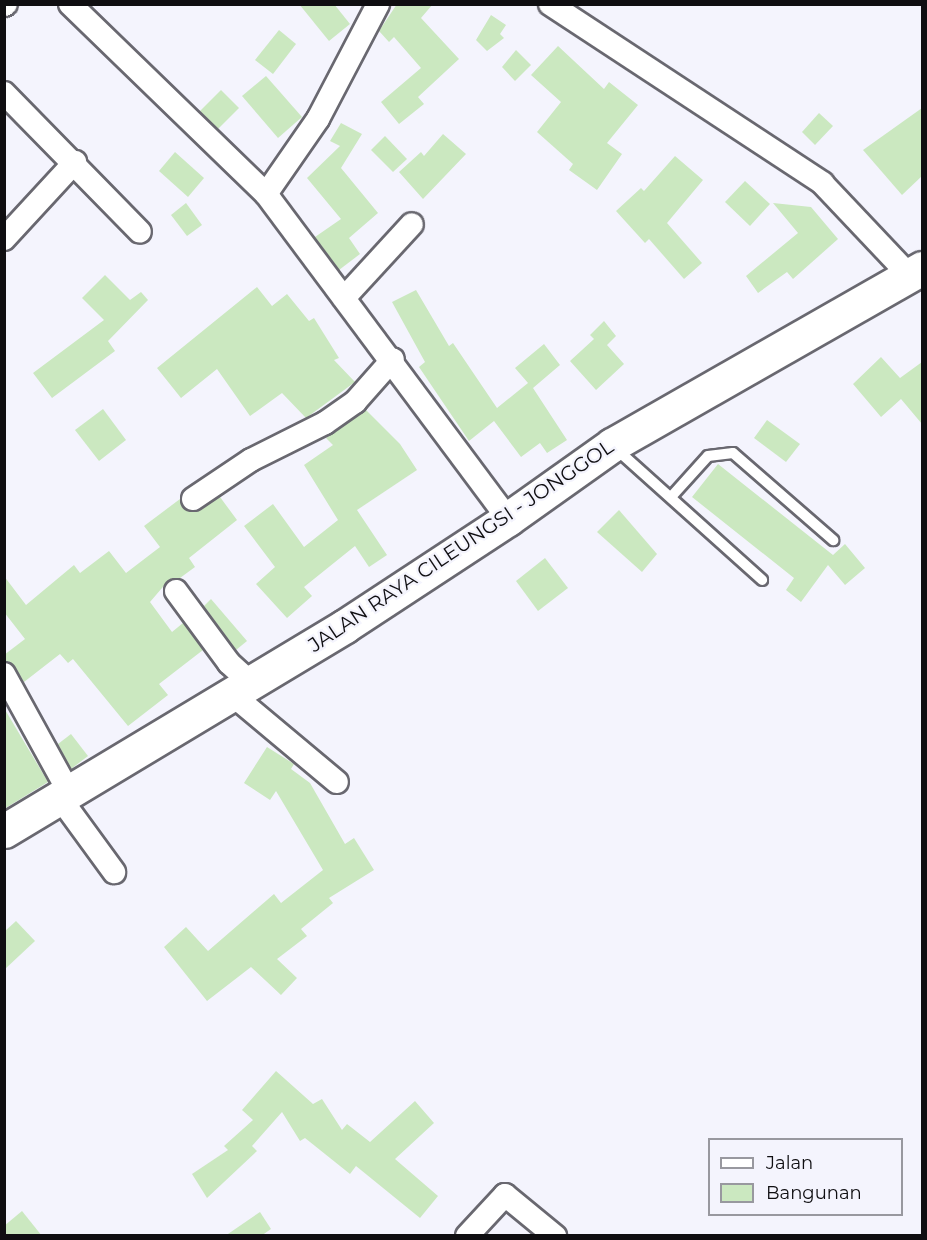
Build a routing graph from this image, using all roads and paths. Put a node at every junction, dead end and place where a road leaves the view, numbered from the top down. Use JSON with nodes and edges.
{"nodes":[{"id":1,"x":70,"y":4,"type":"edge"},
{"id":2,"x":378,"y":4,"type":"edge"},
{"id":3,"x":550,"y":4,"type":"edge"},
{"id":4,"x":5,"y":94,"type":"edge"},
{"id":5,"x":75,"y":162,"type":"junction"},
{"id":6,"x":266,"y":194,"type":"junction"},
{"id":7,"x":412,"y":224,"type":"dead end"},
{"id":8,"x":140,"y":232,"type":"dead end"},
{"id":9,"x":4,"y":239,"type":"edge"},
{"id":10,"x":916,"y":271,"type":"edge"},
{"id":11,"x":344,"y":298,"type":"junction"},
{"id":12,"x":393,"y":359,"type":"junction"},
{"id":13,"x":612,"y":445,"type":"junction"},
{"id":14,"x":671,"y":497,"type":"junction"},
{"id":15,"x":193,"y":499,"type":"dead end"},
{"id":16,"x":508,"y":519,"type":"junction"},
{"id":17,"x":833,"y":540,"type":"dead end"},
{"id":18,"x":762,"y":580,"type":"dead end"},
{"id":19,"x":176,"y":591,"type":"dead end"},
{"id":20,"x":4,"y":674,"type":"edge"},
{"id":21,"x":243,"y":689,"type":"junction"},
{"id":22,"x":337,"y":782,"type":"dead end"},
{"id":23,"x":64,"y":795,"type":"junction"},
{"id":24,"x":4,"y":831,"type":"edge"},
{"id":25,"x":114,"y":872,"type":"dead end"},
{"id":26,"x":467,"y":1236,"type":"edge"},
{"id":27,"x":555,"y":1236,"type":"edge"}],
"edges":[{"from":1,"to":6,"type":"street"},
{"from":2,"to":6,"type":"street"},
{"from":3,"to":10,"type":"street"},
{"from":4,"to":5,"type":"street"},
{"from":5,"to":8,"type":"street"},
{"from":5,"to":9,"type":"street"},
{"from":6,"to":11,"type":"street"},
{"from":7,"to":11,"type":"street"},
{"from":10,"to":13,"type":"main road","name":"JALAN RAYA CILEUNGSI - JONGGOL"},
{"from":11,"to":12,"type":"street"},
{"from":12,"to":15,"type":"street"},
{"from":12,"to":16,"type":"street"},
{"from":13,"to":14,"type":"lane"},
{"from":13,"to":16,"type":"main road","name":"JALAN RAYA CILEUNGSI - JONGGOL"},
{"from":14,"to":17,"type":"lane"},
{"from":14,"to":18,"type":"lane"},
{"from":16,"to":21,"type":"main road","name":"JALAN RAYA CILEUNGSI - JONGGOL"},
{"from":19,"to":21,"type":"street"},
{"from":20,"to":23,"type":"street"},
{"from":21,"to":22,"type":"street"},
{"from":21,"to":23,"type":"main road","name":"JALAN RAYA CILEUNGSI - JONGGOL"},
{"from":23,"to":24,"type":"main road","name":"JALAN RAYA CILEUNGSI - JONGGOL"},
{"from":23,"to":25,"type":"street"},
{"from":26,"to":27,"type":"street"}]}
